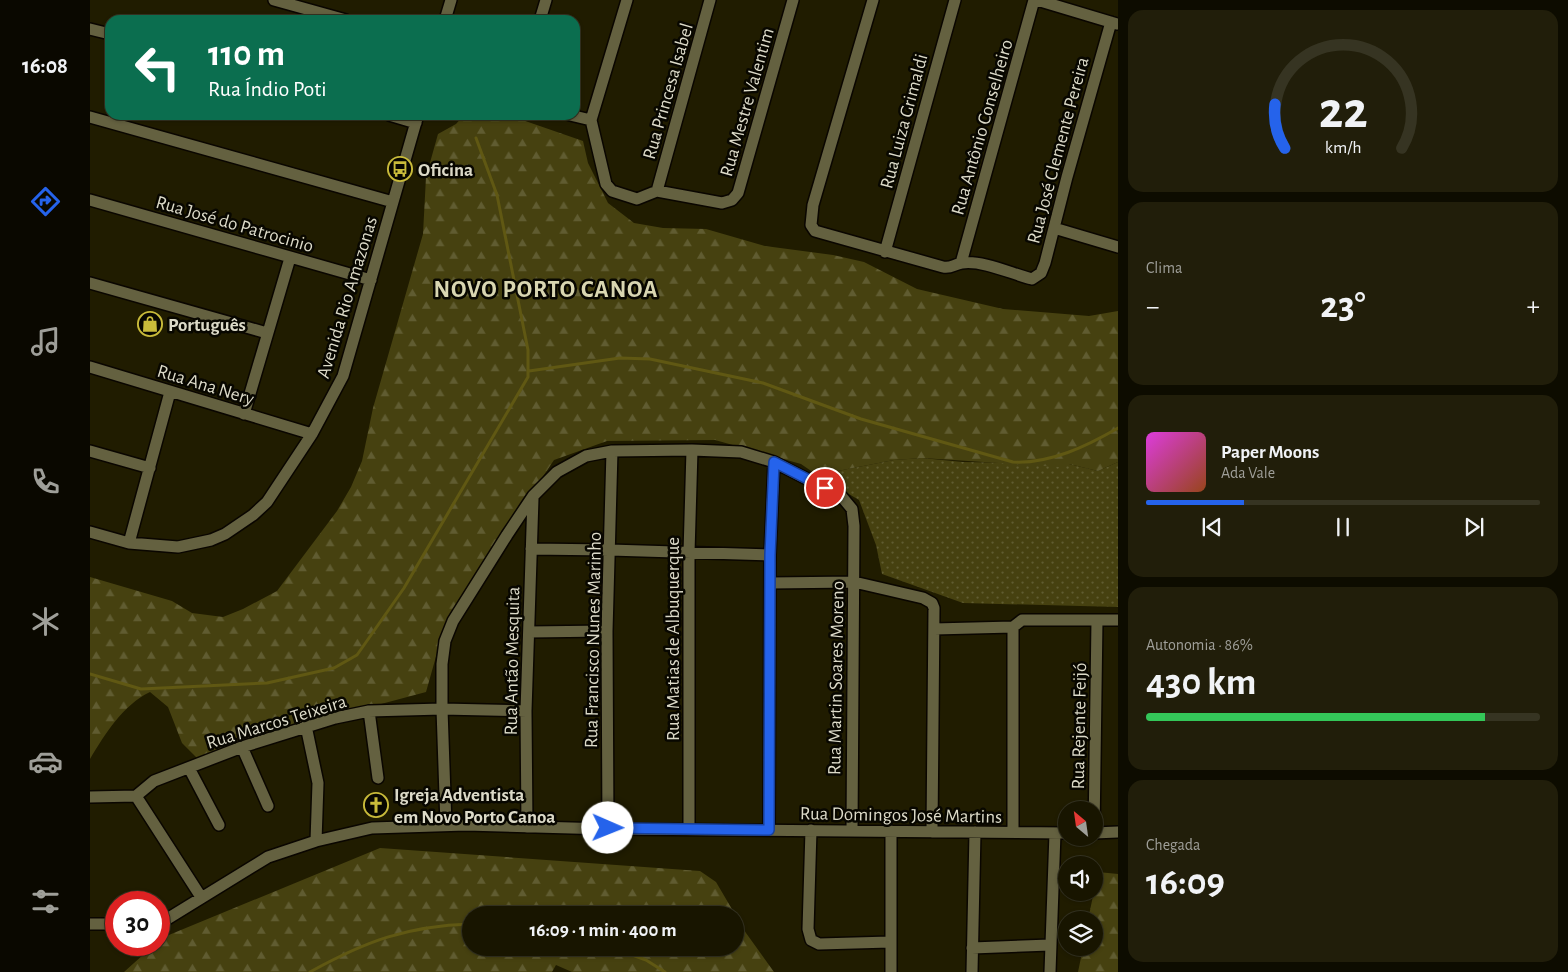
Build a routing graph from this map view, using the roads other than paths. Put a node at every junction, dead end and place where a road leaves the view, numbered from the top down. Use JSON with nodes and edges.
{"nodes":[{"id":1,"x":274,"y":0,"type":"edge"},
{"id":2,"x":451,"y":0,"type":"edge"},
{"id":3,"x":546,"y":0,"type":"edge"},
{"id":4,"x":627,"y":0,"type":"edge"},
{"id":5,"x":710,"y":0,"type":"edge"},
{"id":6,"x":793,"y":0,"type":"edge"},
{"id":7,"x":873,"y":0,"type":"edge"},
{"id":8,"x":955,"y":0,"type":"edge"},
{"id":9,"x":1036,"y":0,"type":"edge"},
{"id":10,"x":328,"y":15,"type":"edge"},
{"id":11,"x":446,"y":15,"type":"edge"},
{"id":12,"x":542,"y":15,"type":"edge"},
{"id":13,"x":1114,"y":23,"type":"edge"},
{"id":14,"x":90,"y":29,"type":"edge"},
{"id":15,"x":105,"y":33,"type":"edge"},
{"id":16,"x":90,"y":117,"type":"edge"},
{"id":17,"x":580,"y":117,"type":"edge"},
{"id":18,"x":417,"y":120,"type":"edge"},
{"id":19,"x":591,"y":120,"type":"junction"},
{"id":20,"x":657,"y":192,"type":"junction"},
{"id":21,"x":90,"y":200,"type":"edge"},
{"id":22,"x":393,"y":202,"type":"junction"},
{"id":23,"x":1054,"y":228,"type":"junction"},
{"id":24,"x":1118,"y":247,"type":"edge"},
{"id":25,"x":885,"y":252,"type":"junction"},
{"id":26,"x":290,"y":258,"type":"junction"},
{"id":27,"x":961,"y":263,"type":"junction"},
{"id":28,"x":371,"y":280,"type":"junction"},
{"id":29,"x":90,"y":283,"type":"edge"},
{"id":30,"x":267,"y":334,"type":"junction"},
{"id":31,"x":90,"y":367,"type":"edge"},
{"id":32,"x":170,"y":392,"type":"junction"},
{"id":33,"x":244,"y":414,"type":"junction"},
{"id":34,"x":312,"y":434,"type":"junction"},
{"id":35,"x":692,"y":450,"type":"junction"},
{"id":36,"x":90,"y":451,"type":"edge"},
{"id":37,"x":612,"y":451,"type":"junction"},
{"id":38,"x":774,"y":462,"type":"junction"},
{"id":39,"x":150,"y":468,"type":"junction"},
{"id":40,"x":533,"y":496,"type":"junction"},
{"id":41,"x":90,"y":532,"type":"edge"},
{"id":42,"x":129,"y":543,"type":"junction"},
{"id":43,"x":531,"y":550,"type":"junction"},
{"id":44,"x":610,"y":550,"type":"junction"},
{"id":45,"x":690,"y":553,"type":"junction"},
{"id":46,"x":770,"y":555,"type":"junction"},
{"id":47,"x":854,"y":582,"type":"junction"},
{"id":48,"x":770,"y":583,"type":"junction"},
{"id":49,"x":1097,"y":620,"type":"junction"},
{"id":50,"x":1118,"y":620,"type":"edge"},
{"id":51,"x":1013,"y":627,"type":"junction"},
{"id":52,"x":934,"y":630,"type":"junction"},
{"id":53,"x":607,"y":631,"type":"junction"},
{"id":54,"x":529,"y":632,"type":"junction"},
{"id":55,"x":442,"y":709,"type":"junction"},
{"id":56,"x":368,"y":711,"type":"junction"},
{"id":57,"x":526,"y":711,"type":"junction"},
{"id":58,"x":306,"y":726,"type":"junction"},
{"id":59,"x":242,"y":747,"type":"junction"},
{"id":60,"x":189,"y":768,"type":"junction"},
{"id":61,"x":378,"y":778,"type":"dead end"},
{"id":62,"x":136,"y":796,"type":"junction"},
{"id":63,"x":90,"y":798,"type":"edge"},
{"id":64,"x":1094,"y":801,"type":"edge"},
{"id":65,"x":268,"y":806,"type":"dead end"},
{"id":66,"x":219,"y":825,"type":"dead end"},
{"id":67,"x":446,"y":825,"type":"junction"},
{"id":68,"x":528,"y":826,"type":"junction"},
{"id":69,"x":608,"y":828,"type":"junction"},
{"id":70,"x":689,"y":829,"type":"junction"},
{"id":71,"x":769,"y":830,"type":"junction"},
{"id":72,"x":811,"y":830,"type":"junction"},
{"id":73,"x":852,"y":831,"type":"junction"},
{"id":74,"x":891,"y":831,"type":"junction"},
{"id":75,"x":932,"y":832,"type":"junction"},
{"id":76,"x":975,"y":832,"type":"junction"},
{"id":77,"x":1013,"y":832,"type":"junction"},
{"id":78,"x":1118,"y":832,"type":"edge"},
{"id":79,"x":1058,"y":833,"type":"edge"},
{"id":80,"x":1103,"y":833,"type":"edge"},
{"id":81,"x":316,"y":841,"type":"junction"},
{"id":82,"x":1060,"y":846,"type":"edge"},
{"id":83,"x":201,"y":897,"type":"junction"},
{"id":84,"x":170,"y":919,"type":"edge"},
{"id":85,"x":90,"y":924,"type":"edge"},
{"id":86,"x":105,"y":924,"type":"edge"},
{"id":87,"x":890,"y":942,"type":"junction"},
{"id":88,"x":1050,"y":944,"type":"junction"},
{"id":89,"x":972,"y":948,"type":"junction"},
{"id":90,"x":891,"y":972,"type":"edge"},
{"id":91,"x":972,"y":972,"type":"edge"},
{"id":92,"x":1050,"y":972,"type":"edge"}],
"edges":[{"from":1,"to":10,"type":"street"},
{"from":2,"to":11,"type":"street"},
{"from":3,"to":12,"type":"street"},
{"from":4,"to":19,"type":"street"},
{"from":5,"to":20,"type":"street","name":"Rua Princesa Isabel"},
{"from":6,"to":20,"type":"street","name":"Rua Mestre Valentim"},
{"from":7,"to":25,"type":"street"},
{"from":8,"to":25,"type":"street","name":"Rua Luiza Grimaldi"},
{"from":9,"to":13,"type":"street"},
{"from":9,"to":27,"type":"street","name":"Rua Antônio Conselheiro"},
{"from":13,"to":23,"type":"street","name":"Rua José Clemente Pereira"},
{"from":14,"to":15,"type":"street"},
{"from":16,"to":22,"type":"street"},
{"from":17,"to":19,"type":"street"},
{"from":18,"to":22,"type":"street","name":"Avenida Rio Amazonas"},
{"from":19,"to":20,"type":"street"},
{"from":21,"to":26,"type":"street","name":"Rua José do Patrocinio"},
{"from":22,"to":28,"type":"street","name":"Avenida Rio Amazonas"},
{"from":23,"to":24,"type":"street"},
{"from":23,"to":27,"type":"street","name":"Rua José Clemente Pereira"},
{"from":25,"to":27,"type":"street"},
{"from":26,"to":28,"type":"street","name":"Rua José do Patrocinio"},
{"from":26,"to":30,"type":"street"},
{"from":28,"to":34,"type":"street","name":"Avenida Rio Amazonas"},
{"from":29,"to":30,"type":"street"},
{"from":30,"to":33,"type":"street"},
{"from":31,"to":32,"type":"street","name":"Rua Ana Nery"},
{"from":32,"to":33,"type":"street","name":"Rua Ana Nery"},
{"from":32,"to":39,"type":"street"},
{"from":33,"to":34,"type":"street","name":"Rua Ana Nery"},
{"from":34,"to":42,"type":"street","name":"Avenida Rio Amazonas"},
{"from":35,"to":37,"type":"street","name":"Rua Martin Soares Moreno"},
{"from":35,"to":38,"type":"street","name":"Rua Martin Soares Moreno"},
{"from":35,"to":45,"type":"street","name":"Rua Matias de Albuquerque"},
{"from":36,"to":39,"type":"street"},
{"from":37,"to":40,"type":"street","name":"Rua Martin Soares Moreno"},
{"from":37,"to":44,"type":"street","name":"Rua Francisco Nunes Marinho"},
{"from":38,"to":46,"type":"street"},
{"from":38,"to":47,"type":"street","name":"Rua Martin Soares Moreno"},
{"from":39,"to":42,"type":"street"},
{"from":40,"to":43,"type":"street","name":"Rua Antão Mesquita"},
{"from":40,"to":55,"type":"street","name":"Rua Martin Soares Moreno"},
{"from":41,"to":42,"type":"street","name":"Avenida Rio Amazonas"},
{"from":43,"to":44,"type":"street"},
{"from":43,"to":54,"type":"street","name":"Rua Antão Mesquita"},
{"from":44,"to":45,"type":"street"},
{"from":44,"to":53,"type":"street","name":"Rua Francisco Nunes Marinho"},
{"from":45,"to":46,"type":"street"},
{"from":45,"to":70,"type":"street","name":"Rua Matias de Albuquerque"},
{"from":46,"to":48,"type":"street"},
{"from":47,"to":48,"type":"street"},
{"from":47,"to":52,"type":"street"},
{"from":47,"to":73,"type":"street","name":"Rua Martin Soares Moreno"},
{"from":48,"to":71,"type":"street"},
{"from":49,"to":50,"type":"street"},
{"from":49,"to":51,"type":"street"},
{"from":49,"to":64,"type":"street","name":"Rua Rejente Feijó"},
{"from":51,"to":52,"type":"street"},
{"from":51,"to":77,"type":"street"},
{"from":52,"to":75,"type":"street"},
{"from":53,"to":54,"type":"street"},
{"from":53,"to":69,"type":"street","name":"Rua Francisco Nunes Marinho"},
{"from":54,"to":57,"type":"street","name":"Rua Antão Mesquita"},
{"from":55,"to":56,"type":"street","name":"Rua Marcos Teixeira"},
{"from":55,"to":57,"type":"street","name":"Rua Marcos Teixeira"},
{"from":55,"to":67,"type":"street","name":"Rua Martin Soares Moreno"},
{"from":56,"to":58,"type":"street","name":"Rua Marcos Teixeira"},
{"from":56,"to":61,"type":"street"},
{"from":57,"to":68,"type":"street","name":"Rua Antão Mesquita"},
{"from":58,"to":59,"type":"street","name":"Rua Marcos Teixeira"},
{"from":58,"to":81,"type":"street"},
{"from":59,"to":60,"type":"street","name":"Rua Marcos Teixeira"},
{"from":59,"to":65,"type":"street"},
{"from":60,"to":62,"type":"street","name":"Rua Marcos Teixeira"},
{"from":60,"to":66,"type":"street"},
{"from":62,"to":63,"type":"street"},
{"from":62,"to":83,"type":"street"},
{"from":67,"to":68,"type":"street","name":"Rua Domingos José Martins"},
{"from":67,"to":81,"type":"street","name":"Rua Domingos José Martins"},
{"from":68,"to":69,"type":"street","name":"Rua Domingos José Martins"},
{"from":69,"to":70,"type":"street","name":"Rua Domingos José Martins"},
{"from":70,"to":71,"type":"street","name":"Rua Domingos José Martins"},
{"from":71,"to":72,"type":"street","name":"Rua Domingos José Martins"},
{"from":72,"to":73,"type":"street","name":"Rua Domingos José Martins"},
{"from":72,"to":87,"type":"street"},
{"from":73,"to":74,"type":"street","name":"Rua Domingos José Martins"},
{"from":74,"to":75,"type":"street","name":"Rua Domingos José Martins"},
{"from":74,"to":87,"type":"street"},
{"from":75,"to":76,"type":"street","name":"Rua Domingos José Martins"},
{"from":76,"to":77,"type":"street","name":"Rua Domingos José Martins"},
{"from":76,"to":89,"type":"street"},
{"from":77,"to":79,"type":"street","name":"Rua Domingos José Martins"},
{"from":78,"to":80,"type":"street"},
{"from":81,"to":83,"type":"street","name":"Rua Domingos José Martins"},
{"from":82,"to":88,"type":"street"},
{"from":83,"to":84,"type":"street","name":"Rua Domingos José Martins"},
{"from":85,"to":86,"type":"street"},
{"from":87,"to":90,"type":"street"},
{"from":88,"to":89,"type":"street"},
{"from":88,"to":92,"type":"street"},
{"from":89,"to":91,"type":"street"}]}
